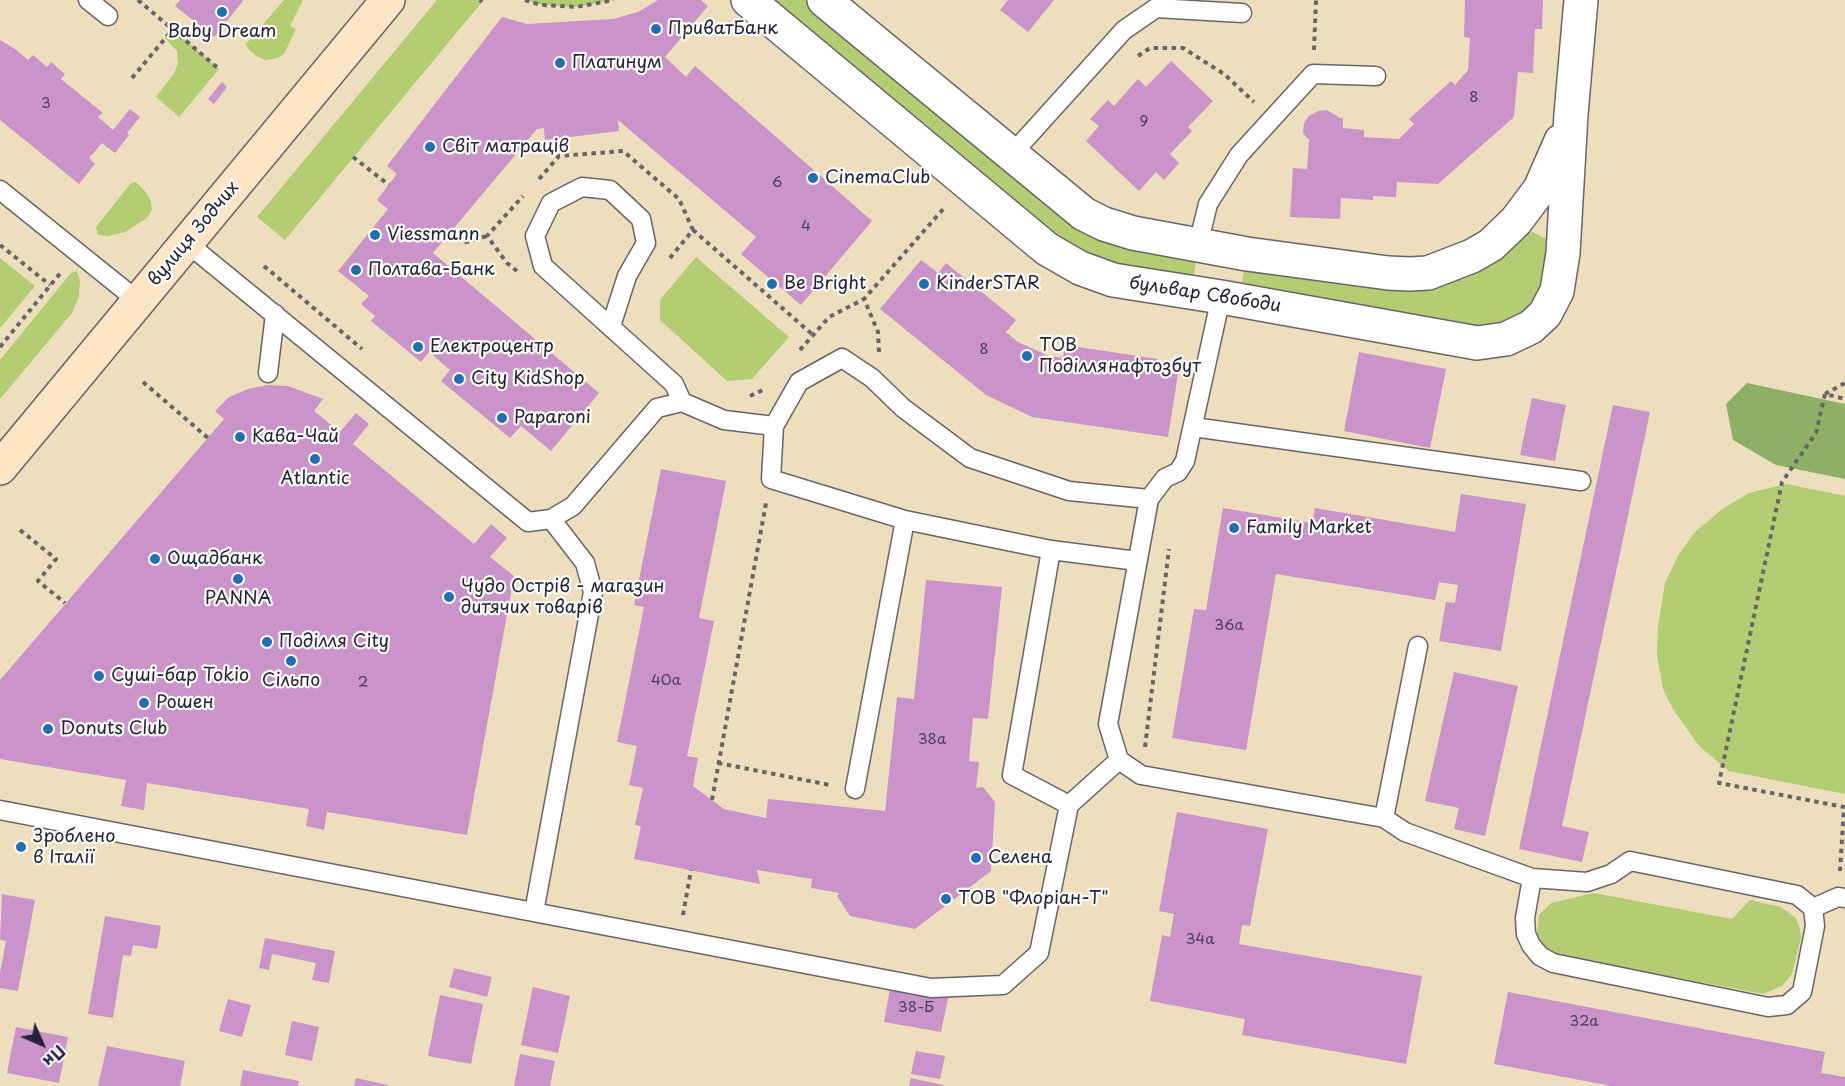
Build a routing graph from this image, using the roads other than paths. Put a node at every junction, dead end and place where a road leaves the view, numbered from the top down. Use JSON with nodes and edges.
{"nodes":[{"id":1,"x":88,"y":0,"type":"edge"},
{"id":2,"x":388,"y":0,"type":"edge"},
{"id":3,"x":748,"y":0,"type":"edge"},
{"id":4,"x":824,"y":0,"type":"edge"},
{"id":5,"x":1581,"y":0,"type":"edge"},
{"id":6,"x":1242,"y":13,"type":"dead end"},
{"id":7,"x":108,"y":16,"type":"dead end"},
{"id":8,"x":1376,"y":76,"type":"dead end"},
{"id":9,"x":1571,"y":114,"type":"junction"},
{"id":10,"x":1011,"y":155,"type":"junction"},
{"id":11,"x":0,"y":190,"type":"edge"},
{"id":12,"x":187,"y":243,"type":"junction"},
{"id":13,"x":1213,"y":248,"type":"junction"},
{"id":14,"x":1221,"y":297,"type":"junction"},
{"id":15,"x":138,"y":301,"type":"junction"},
{"id":16,"x":275,"y":314,"type":"junction"},
{"id":17,"x":611,"y":326,"type":"junction"},
{"id":18,"x":268,"y":373,"type":"dead end"},
{"id":19,"x":682,"y":402,"type":"junction"},
{"id":20,"x":774,"y":426,"type":"junction"},
{"id":21,"x":1193,"y":428,"type":"junction"},
{"id":22,"x":0,"y":468,"type":"edge"},
{"id":23,"x":1581,"y":482,"type":"dead end"},
{"id":24,"x":1149,"y":499,"type":"junction"},
{"id":25,"x":551,"y":519,"type":"junction"},
{"id":26,"x":905,"y":520,"type":"junction"},
{"id":27,"x":1051,"y":550,"type":"junction"},
{"id":28,"x":1137,"y":561,"type":"junction"},
{"id":29,"x":1418,"y":646,"type":"dead end"},
{"id":30,"x":1119,"y":759,"type":"junction"},
{"id":31,"x":855,"y":789,"type":"road end"},
{"id":32,"x":1069,"y":805,"type":"junction"},
{"id":33,"x":0,"y":810,"type":"edge"},
{"id":34,"x":1384,"y":818,"type":"junction"},
{"id":35,"x":1532,"y":878,"type":"junction"},
{"id":36,"x":1841,"y":897,"type":"edge"},
{"id":37,"x":1814,"y":908,"type":"junction"},
{"id":38,"x":534,"y":912,"type":"junction"}],
"edges":[{"from":1,"to":7,"type":"lane"},
{"from":2,"to":12,"type":"main road","name":"вулиця Зодчих"},
{"from":3,"to":14,"type":"street","name":"бульвар Свободи"},
{"from":4,"to":10,"type":"street","name":"бульвар Свободи"},
{"from":5,"to":9,"type":"street","name":"бульвар Свободи"},
{"from":6,"to":10,"type":"lane"},
{"from":8,"to":13,"type":"lane"},
{"from":9,"to":13,"type":"street","name":"бульвар Свободи"},
{"from":9,"to":14,"type":"street","name":"бульвар Свободи"},
{"from":10,"to":13,"type":"street","name":"бульвар Свободи"},
{"from":11,"to":15,"type":"lane"},
{"from":12,"to":15,"type":"main road","name":"вулиця Зодчих"},
{"from":12,"to":16,"type":"lane"},
{"from":13,"to":14,"type":"street"},
{"from":14,"to":21,"type":"lane"},
{"from":15,"to":22,"type":"main road","name":"вулиця Зодчих"},
{"from":16,"to":18,"type":"lane"},
{"from":16,"to":25,"type":"lane"},
{"from":17,"to":17,"type":"lane"},
{"from":17,"to":19,"type":"lane"},
{"from":19,"to":20,"type":"lane"},
{"from":19,"to":25,"type":"lane"},
{"from":20,"to":24,"type":"lane"},
{"from":20,"to":26,"type":"lane"},
{"from":21,"to":23,"type":"lane"},
{"from":21,"to":24,"type":"lane"},
{"from":24,"to":28,"type":"lane"},
{"from":25,"to":38,"type":"lane"},
{"from":26,"to":27,"type":"lane"},
{"from":26,"to":31,"type":"lane"},
{"from":27,"to":28,"type":"lane"},
{"from":27,"to":32,"type":"lane"},
{"from":28,"to":30,"type":"lane"},
{"from":29,"to":34,"type":"lane"},
{"from":30,"to":32,"type":"lane"},
{"from":30,"to":34,"type":"lane"},
{"from":32,"to":38,"type":"lane"},
{"from":33,"to":38,"type":"lane"},
{"from":34,"to":35,"type":"lane"},
{"from":35,"to":37,"type":"lane"},
{"from":35,"to":37,"type":"lane"},
{"from":36,"to":37,"type":"lane"}]}
